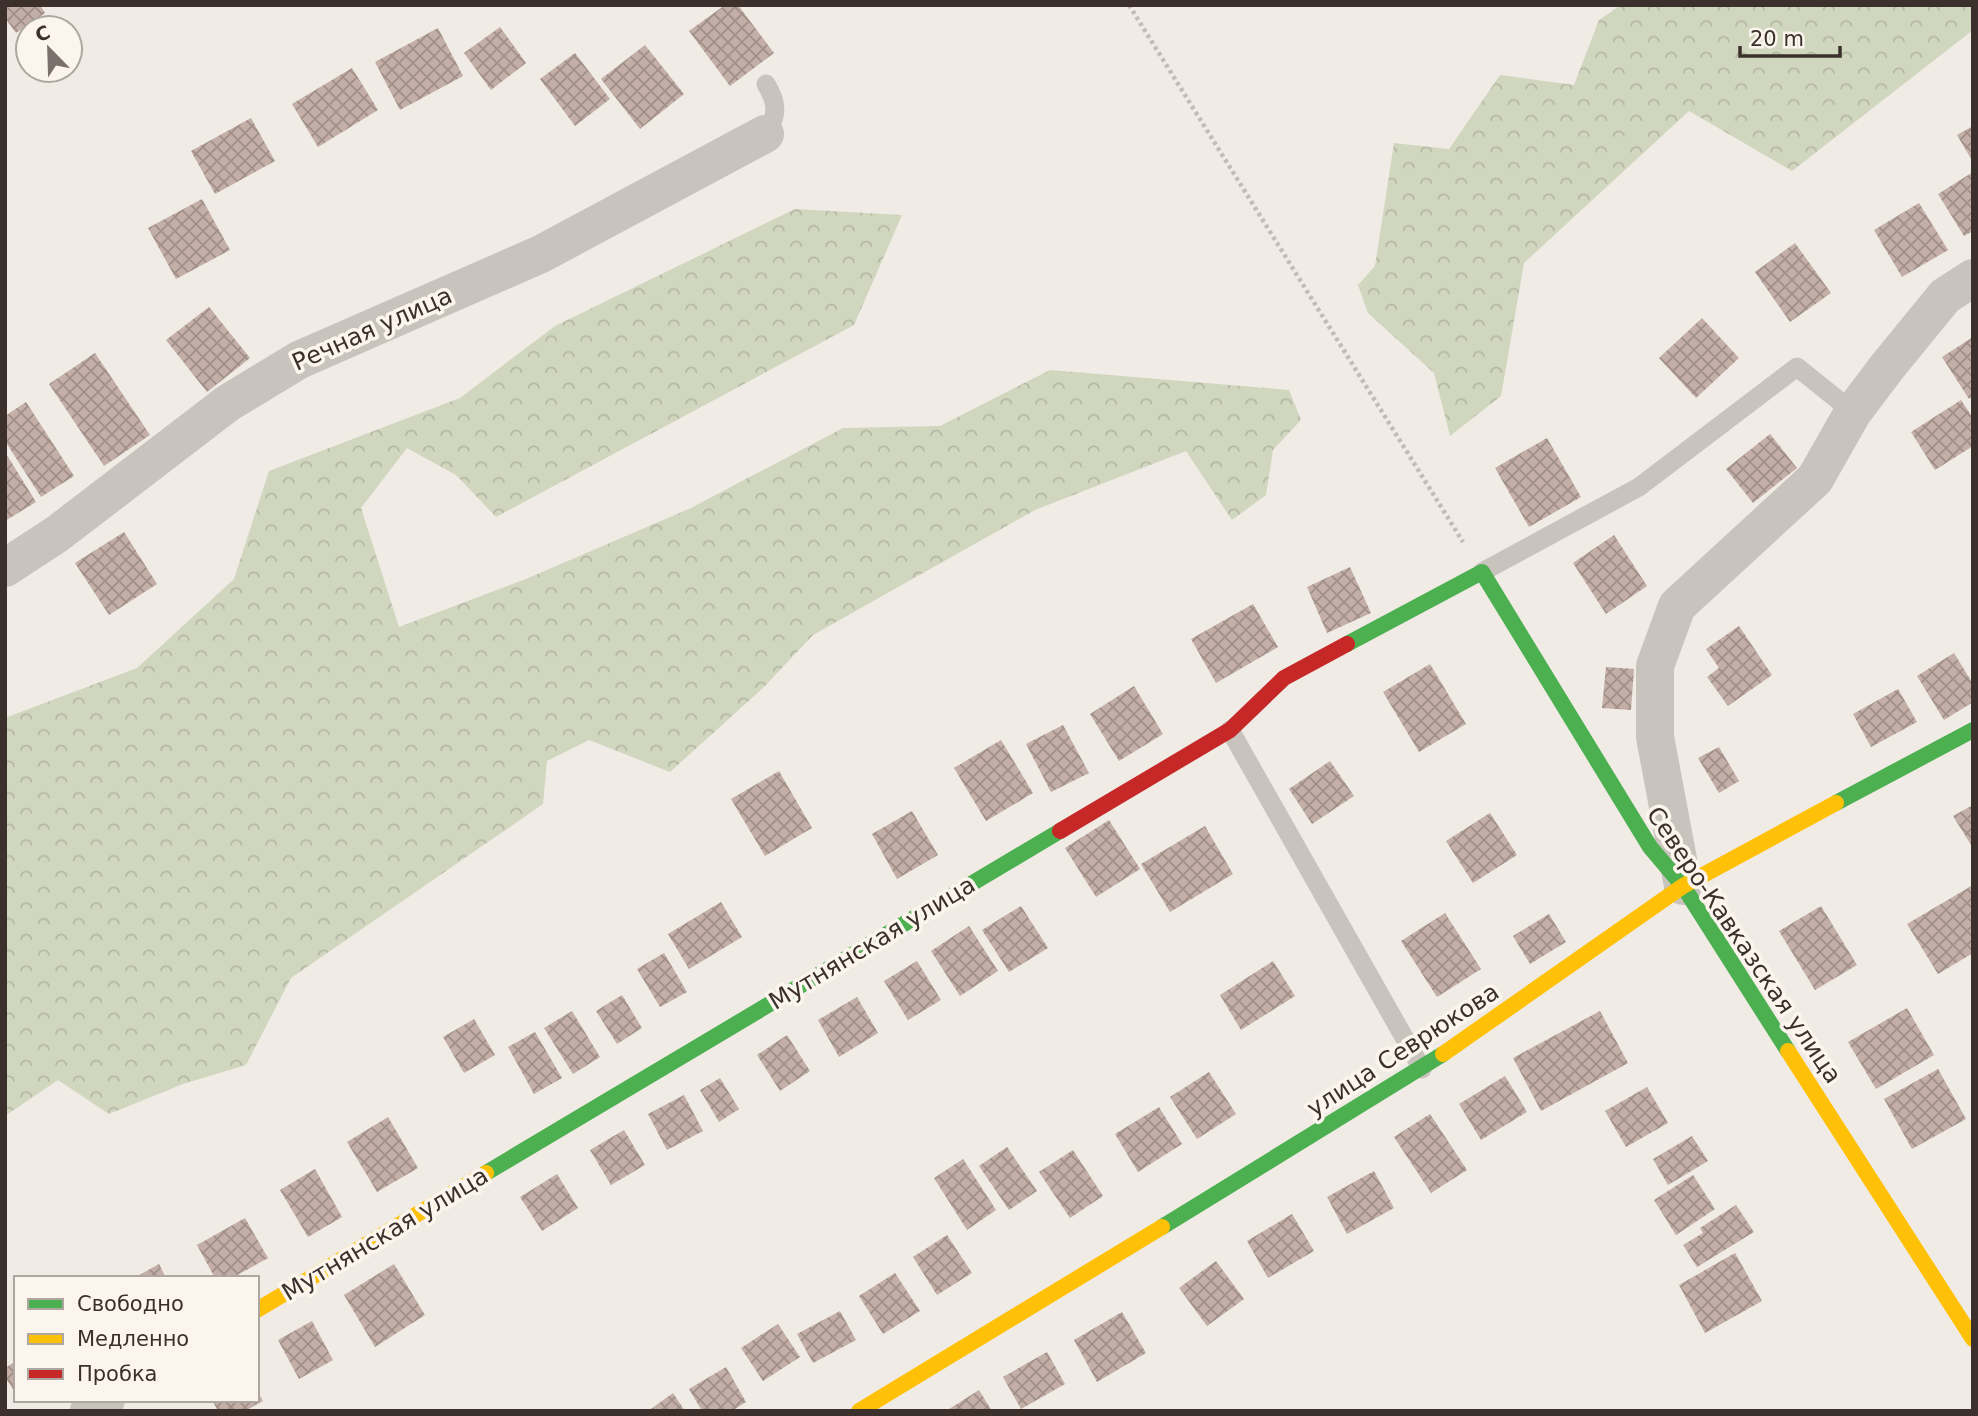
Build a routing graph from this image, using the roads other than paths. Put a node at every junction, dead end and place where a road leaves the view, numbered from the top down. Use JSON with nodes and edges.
{"nodes":[{"id":1,"x":766,"y":85,"type":"dead end"},
{"id":2,"x":765,"y":134,"type":"joint"},
{"id":3,"x":1973,"y":278,"type":"edge"},
{"id":4,"x":1853,"y":412,"type":"junction"},
{"id":5,"x":5,"y":568,"type":"edge"},
{"id":6,"x":1482,"y":572,"type":"junction"},
{"id":7,"x":1230,"y":730,"type":"junction"},
{"id":8,"x":1973,"y":730,"type":"edge"},
{"id":9,"x":1683,"y":886,"type":"junction"},
{"id":10,"x":1422,"y":1069,"type":"junction"},
{"id":11,"x":259,"y":1309,"type":"edge"},
{"id":12,"x":1973,"y":1339,"type":"edge"},
{"id":13,"x":859,"y":1411,"type":"edge"}],
"edges":[{"from":1,"to":2,"type":"lane"},
{"from":2,"to":5,"type":"street","name":"Речная улица"},
{"from":3,"to":4,"type":"street"},
{"from":4,"to":6,"type":"lane"},
{"from":4,"to":9,"type":"street"},
{"from":6,"to":7,"type":"street","name":"Мутнянская улица"},
{"from":6,"to":9,"type":"street","name":"Северо-Кавказская улица"},
{"from":7,"to":10,"type":"lane"},
{"from":7,"to":11,"type":"street","name":"Мутнянская улица"},
{"from":8,"to":9,"type":"street","name":"улица Севрюкова"},
{"from":9,"to":10,"type":"street","name":"улица Севрюкова"},
{"from":9,"to":12,"type":"street","name":"Северо-Кавказская улица"},
{"from":10,"to":13,"type":"street","name":"улица Севрюкова"}]}
